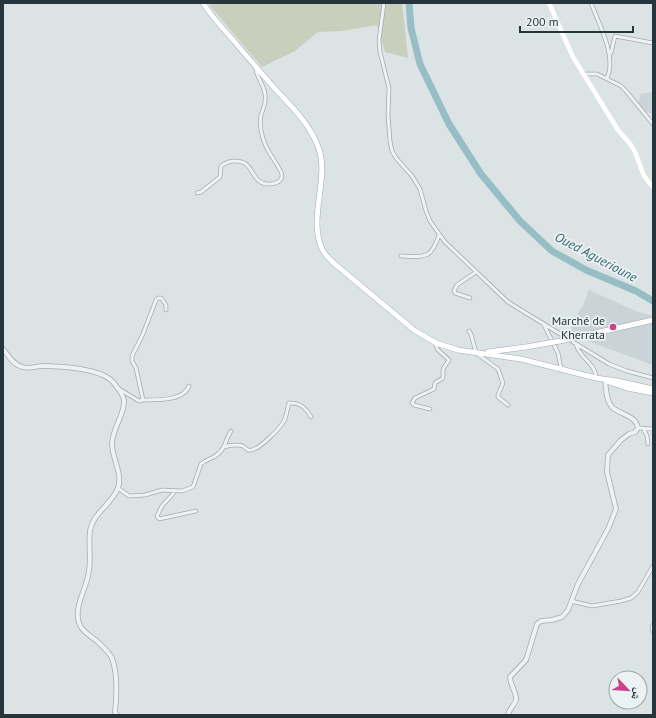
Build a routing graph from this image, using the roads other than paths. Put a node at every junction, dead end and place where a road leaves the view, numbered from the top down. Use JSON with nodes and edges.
{"nodes":[{"id":1,"x":203,"y":3,"type":"edge"},
{"id":2,"x":384,"y":3,"type":"edge"},
{"id":3,"x":549,"y":3,"type":"edge"},
{"id":4,"x":590,"y":3,"type":"edge"},
{"id":5,"x":653,"y":43,"type":"edge"},
{"id":6,"x":610,"y":55,"type":"junction"},
{"id":7,"x":255,"y":67,"type":"junction"},
{"id":8,"x":584,"y":74,"type":"junction"},
{"id":9,"x":607,"y":78,"type":"junction"},
{"id":10,"x":653,"y":124,"type":"edge"},
{"id":11,"x":653,"y":187,"type":"edge"},
{"id":12,"x":197,"y":193,"type":"dead end"},
{"id":13,"x":439,"y":235,"type":"junction"},
{"id":14,"x":402,"y":256,"type":"dead end"},
{"id":15,"x":476,"y":272,"type":"junction"},
{"id":16,"x":470,"y":298,"type":"dead end"},
{"id":17,"x":166,"y":310,"type":"dead end"},
{"id":18,"x":653,"y":320,"type":"edge"},
{"id":19,"x":543,"y":323,"type":"junction"},
{"id":20,"x":469,"y":331,"type":"dead end"},
{"id":21,"x":436,"y":343,"type":"junction"},
{"id":22,"x":576,"y":344,"type":"junction"},
{"id":23,"x":3,"y":349,"type":"edge"},
{"id":24,"x":478,"y":352,"type":"junction"},
{"id":25,"x":561,"y":368,"type":"junction"},
{"id":26,"x":596,"y":378,"type":"junction"},
{"id":27,"x":653,"y":378,"type":"edge"},
{"id":28,"x":605,"y":380,"type":"junction"},
{"id":29,"x":189,"y":386,"type":"dead end"},
{"id":30,"x":118,"y":388,"type":"junction"},
{"id":31,"x":653,"y":389,"type":"edge"},
{"id":32,"x":653,"y":393,"type":"edge"},
{"id":33,"x":143,"y":400,"type":"junction"},
{"id":34,"x":508,"y":405,"type":"dead end"},
{"id":35,"x":430,"y":409,"type":"dead end"},
{"id":36,"x":311,"y":417,"type":"dead end"},
{"id":37,"x":641,"y":428,"type":"junction"},
{"id":38,"x":653,"y":429,"type":"edge"},
{"id":39,"x":230,"y":431,"type":"dead end"},
{"id":40,"x":648,"y":444,"type":"dead end"},
{"id":41,"x":224,"y":447,"type":"junction"},
{"id":42,"x":118,"y":488,"type":"junction"},
{"id":43,"x":175,"y":491,"type":"junction"},
{"id":44,"x":196,"y":511,"type":"dead end"},
{"id":45,"x":653,"y":566,"type":"edge"},
{"id":46,"x":571,"y":601,"type":"junction"},
{"id":47,"x":653,"y":625,"type":"edge"},
{"id":48,"x":653,"y":632,"type":"edge"},
{"id":49,"x":117,"y":715,"type":"edge"},
{"id":50,"x":508,"y":715,"type":"edge"}],
"edges":[{"from":1,"to":7,"type":"main road"},
{"from":2,"to":13,"type":"street"},
{"from":3,"to":8,"type":"main road"},
{"from":4,"to":6,"type":"street"},
{"from":5,"to":6,"type":"street"},
{"from":6,"to":9,"type":"street"},
{"from":7,"to":12,"type":"street"},
{"from":7,"to":21,"type":"main road"},
{"from":8,"to":9,"type":"street"},
{"from":8,"to":11,"type":"main road"},
{"from":9,"to":10,"type":"street"},
{"from":13,"to":14,"type":"street"},
{"from":13,"to":15,"type":"street"},
{"from":15,"to":16,"type":"street"},
{"from":15,"to":19,"type":"street"},
{"from":17,"to":33,"type":"street"},
{"from":18,"to":24,"type":"main road","bridge":true},
{"from":19,"to":22,"type":"street"},
{"from":19,"to":25,"type":"street"},
{"from":20,"to":24,"type":"street"},
{"from":21,"to":24,"type":"main road"},
{"from":21,"to":35,"type":"street"},
{"from":22,"to":26,"type":"street"},
{"from":22,"to":27,"type":"street"},
{"from":23,"to":30,"type":"street"},
{"from":24,"to":25,"type":"main road"},
{"from":24,"to":34,"type":"street"},
{"from":25,"to":26,"type":"main road"},
{"from":26,"to":28,"type":"main road"},
{"from":28,"to":31,"type":"main road"},
{"from":28,"to":32,"type":"main road"},
{"from":28,"to":37,"type":"street"},
{"from":29,"to":33,"type":"street"},
{"from":30,"to":33,"type":"street"},
{"from":30,"to":42,"type":"street"},
{"from":36,"to":41,"type":"street"},
{"from":37,"to":38,"type":"street"},
{"from":37,"to":40,"type":"street"},
{"from":37,"to":46,"type":"street"},
{"from":39,"to":41,"type":"street"},
{"from":41,"to":43,"type":"street"},
{"from":42,"to":43,"type":"street"},
{"from":42,"to":49,"type":"street"},
{"from":43,"to":44,"type":"street"},
{"from":45,"to":46,"type":"street"},
{"from":46,"to":50,"type":"street"},
{"from":47,"to":48,"type":"street"}]}
